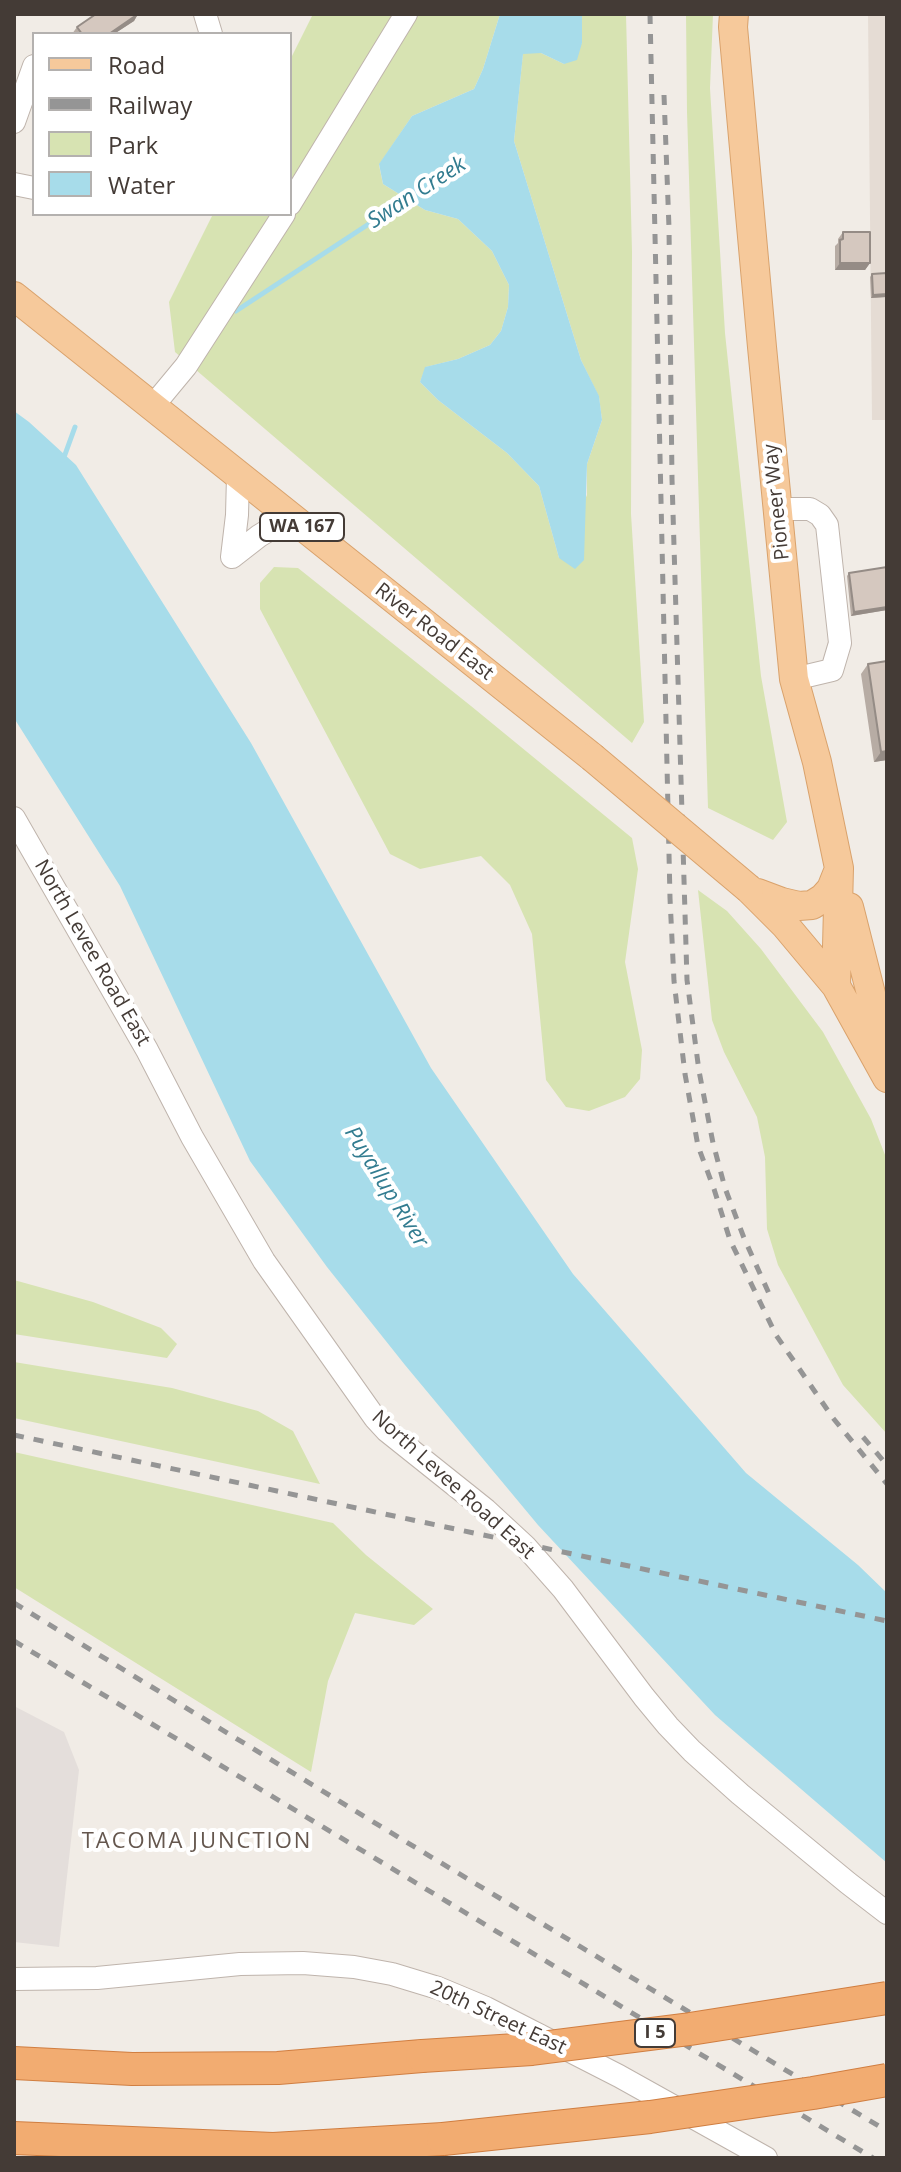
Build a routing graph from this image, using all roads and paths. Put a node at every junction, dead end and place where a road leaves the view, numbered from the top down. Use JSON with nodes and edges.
{"nodes":[{"id":1,"x":406,"y":14,"type":"edge"},
{"id":2,"x":734,"y":14,"type":"edge"},
{"id":3,"x":32,"y":72,"type":"edge"},
{"id":4,"x":14,"y":122,"type":"edge"},
{"id":5,"x":292,"y":201,"type":"edge"},
{"id":6,"x":283,"y":216,"type":"edge"},
{"id":7,"x":14,"y":296,"type":"edge"},
{"id":8,"x":152,"y":407,"type":"junction"},
{"id":9,"x":238,"y":476,"type":"junction"},
{"id":10,"x":778,"y":509,"type":"junction"},
{"id":11,"x":294,"y":520,"type":"junction"},
{"id":12,"x":794,"y":679,"type":"junction"},
{"id":13,"x":14,"y":818,"type":"edge"},
{"id":14,"x":839,"y":868,"type":"junction"},
{"id":15,"x":749,"y":889,"type":"junction"},
{"id":16,"x":836,"y":986,"type":"junction"},
{"id":17,"x":887,"y":1057,"type":"edge"},
{"id":18,"x":887,"y":1078,"type":"edge"},
{"id":19,"x":887,"y":1913,"type":"edge"},
{"id":20,"x":14,"y":1979,"type":"edge"},
{"id":21,"x":887,"y":1998,"type":"edge"},
{"id":22,"x":14,"y":2063,"type":"edge"},
{"id":23,"x":887,"y":2080,"type":"edge"},
{"id":24,"x":14,"y":2138,"type":"edge"},
{"id":25,"x":262,"y":2154,"type":"edge"},
{"id":26,"x":766,"y":2158,"type":"edge"}],
"edges":[{"from":1,"to":5,"type":"street"},
{"from":2,"to":10,"type":"main road","name":"Pioneer Way"},
{"from":3,"to":4,"type":"street"},
{"from":6,"to":8,"type":"street"},
{"from":7,"to":8,"type":"main road","name":"River Road East","number":"WA 167"},
{"from":8,"to":9,"type":"main road","name":"River Road East","number":"WA 167"},
{"from":9,"to":11,"type":"main road","name":"River Road East","number":"WA 167"},
{"from":9,"to":11,"type":"street"},
{"from":10,"to":12,"type":"main road","name":"Pioneer Way"},
{"from":10,"to":12,"type":"street"},
{"from":11,"to":15,"type":"main road","name":"River Road East","number":"WA 167","bridge":true},
{"from":12,"to":14,"type":"main road","name":"Pioneer Way"},
{"from":13,"to":19,"type":"street","name":"North Levee Road East"},
{"from":14,"to":15,"type":"main road"},
{"from":14,"to":16,"type":"main road","name":"Pioneer Way"},
{"from":14,"to":17,"type":"main road"},
{"from":15,"to":16,"type":"main road","name":"River Road East","number":"WA 167"},
{"from":16,"to":18,"type":"main road","number":"WA 167"},
{"from":20,"to":26,"type":"street","name":"20th Street East"},
{"from":21,"to":22,"type":"highway","number":"I 5","bridge":true},
{"from":23,"to":25,"type":"highway","bridge":true},
{"from":24,"to":25,"type":"highway"}]}
